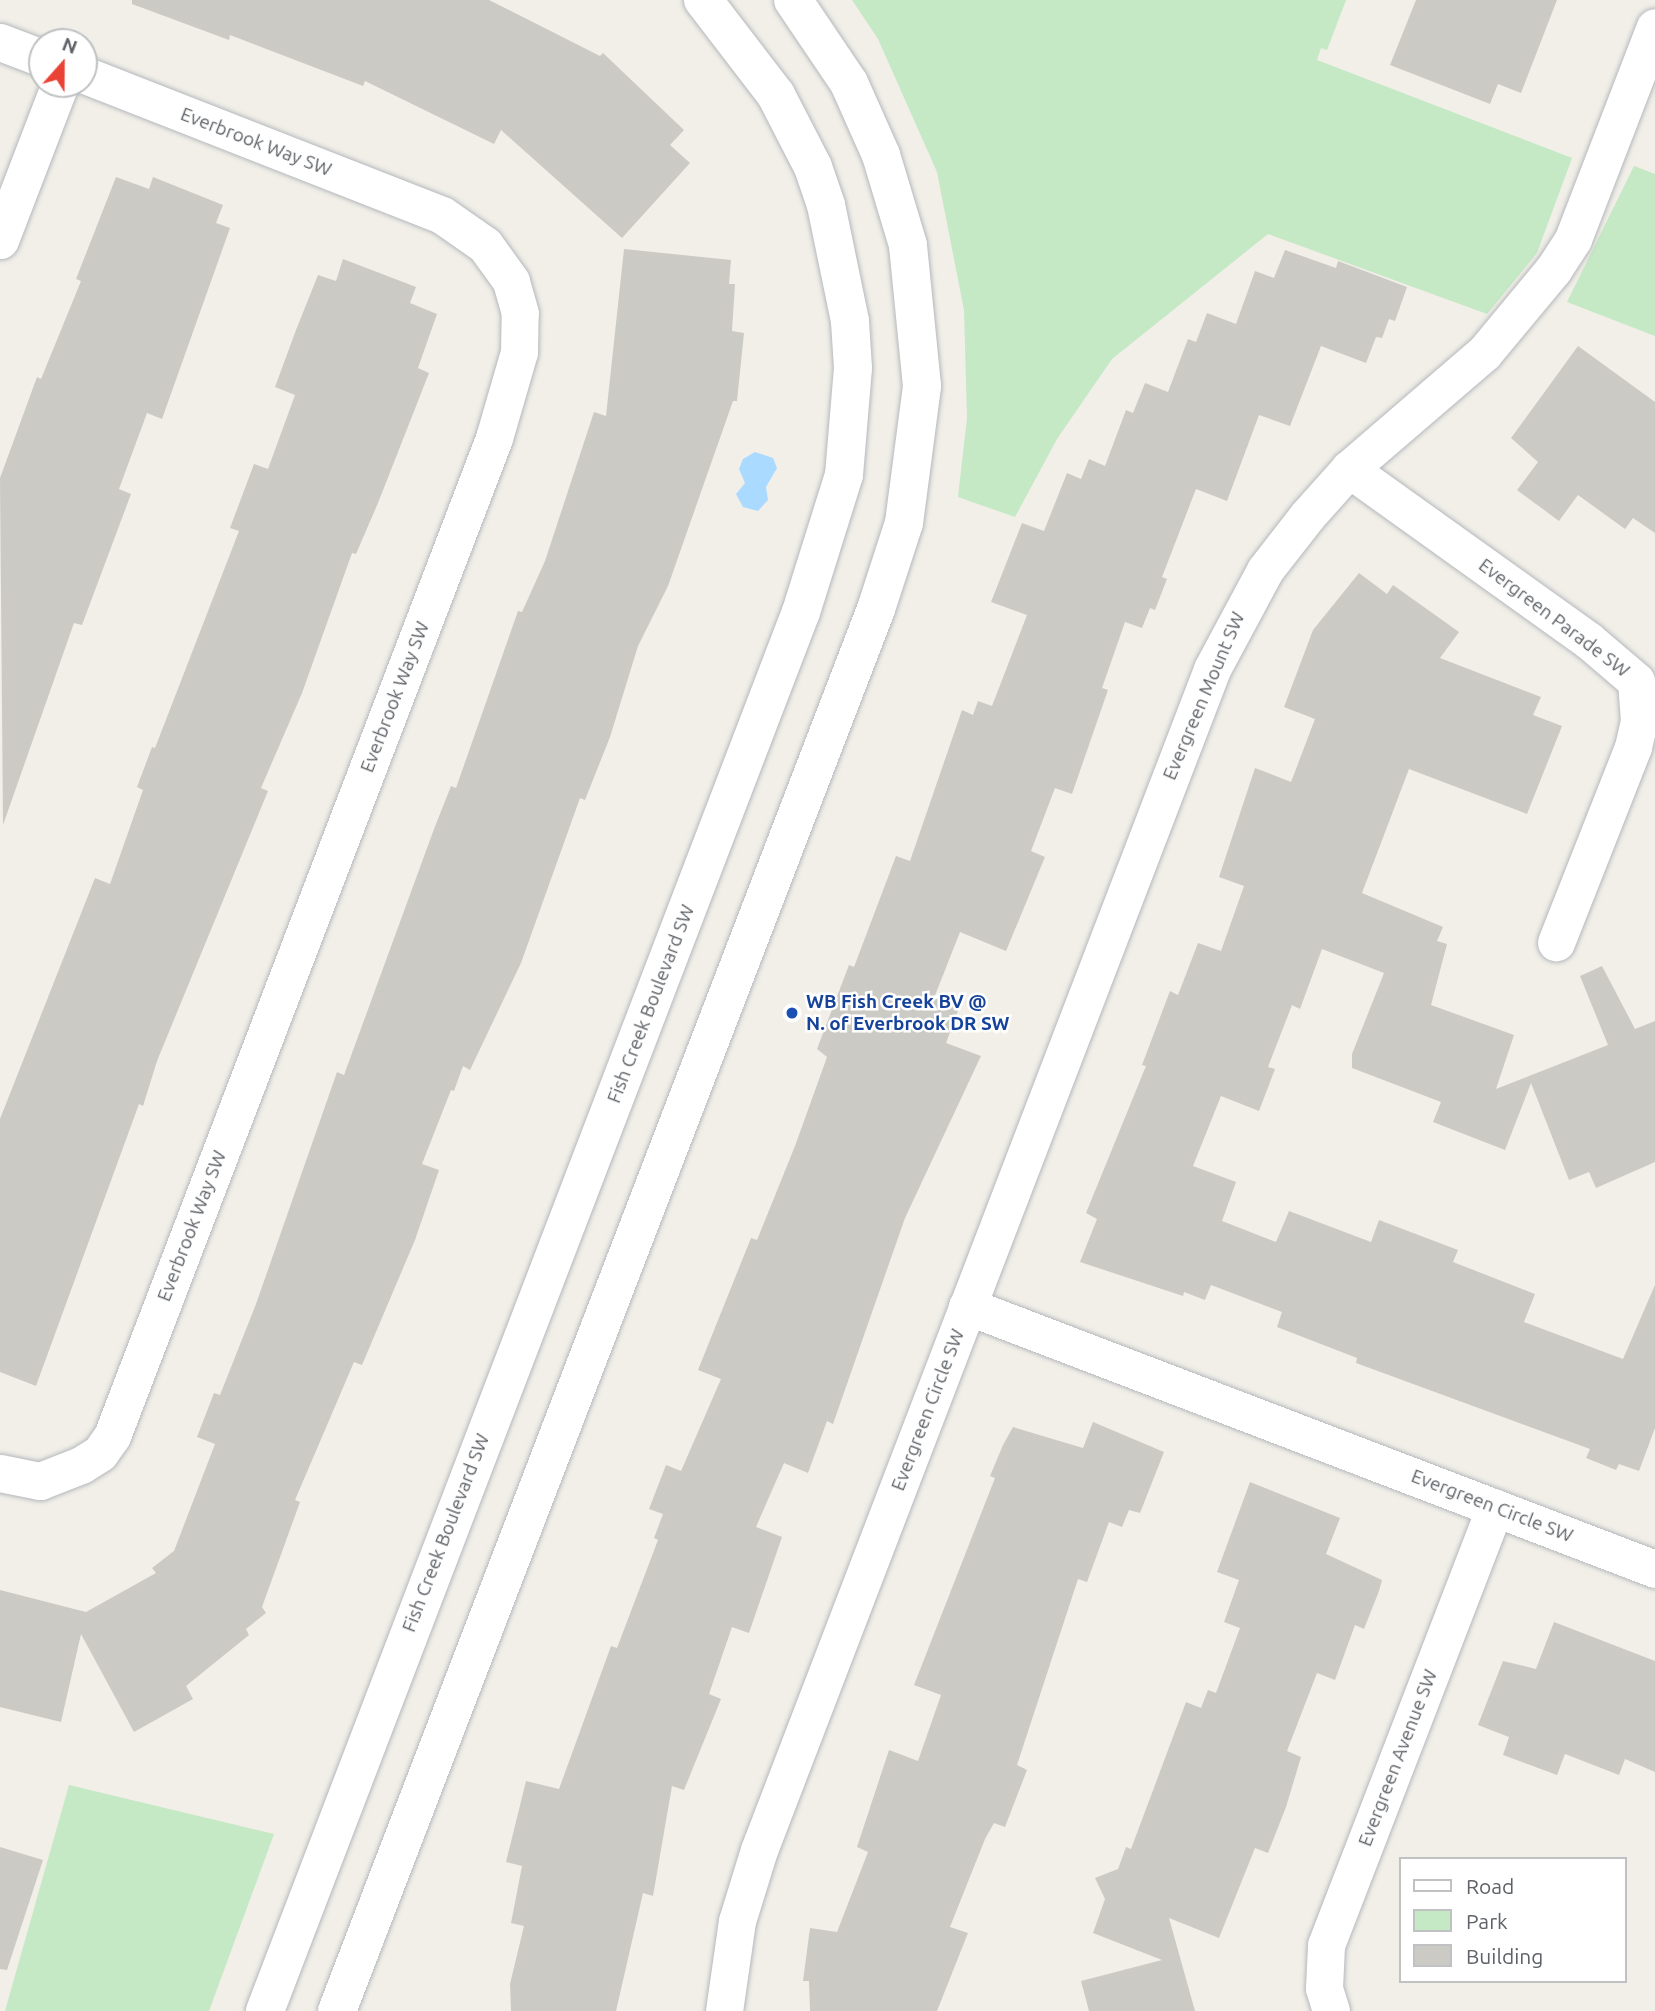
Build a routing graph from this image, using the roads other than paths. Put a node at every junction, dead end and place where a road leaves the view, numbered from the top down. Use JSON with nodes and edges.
{"nodes":[{"id":1,"x":703,"y":0,"type":"edge"},
{"id":2,"x":793,"y":0,"type":"edge"},
{"id":3,"x":1655,"y":27,"type":"edge"},
{"id":4,"x":0,"y":42,"type":"edge"},
{"id":5,"x":28,"y":53,"type":"edge"},
{"id":6,"x":98,"y":80,"type":"edge"},
{"id":7,"x":55,"y":98,"type":"edge"},
{"id":8,"x":0,"y":240,"type":"edge"},
{"id":9,"x":1349,"y":469,"type":"junction"},
{"id":10,"x":1556,"y":942,"type":"dead end"},
{"id":11,"x":967,"y":1307,"type":"junction"},
{"id":12,"x":0,"y":1473,"type":"edge"},
{"id":13,"x":1496,"y":1508,"type":"junction"},
{"id":14,"x":1655,"y":1569,"type":"edge"},
{"id":15,"x":265,"y":2011,"type":"edge"},
{"id":16,"x":337,"y":2011,"type":"edge"},
{"id":17,"x":724,"y":2011,"type":"edge"},
{"id":18,"x":1331,"y":2011,"type":"edge"}],
"edges":[{"from":1,"to":15,"type":"main road","name":"Fish Creek Boulevard SW"},
{"from":2,"to":16,"type":"main road"},
{"from":3,"to":9,"type":"street","name":"Evergreen Mount SW"},
{"from":4,"to":5,"type":"street"},
{"from":6,"to":12,"type":"street","name":"Everbrook Way SW"},
{"from":7,"to":8,"type":"street"},
{"from":9,"to":10,"type":"street","name":"Evergreen Parade SW"},
{"from":9,"to":11,"type":"street","name":"Evergreen Mount SW"},
{"from":11,"to":13,"type":"street","name":"Evergreen Circle SW"},
{"from":11,"to":17,"type":"street","name":"Evergreen Circle SW"},
{"from":13,"to":14,"type":"street","name":"Evergreen Circle SW"},
{"from":13,"to":18,"type":"street","name":"Evergreen Avenue SW"}]}
